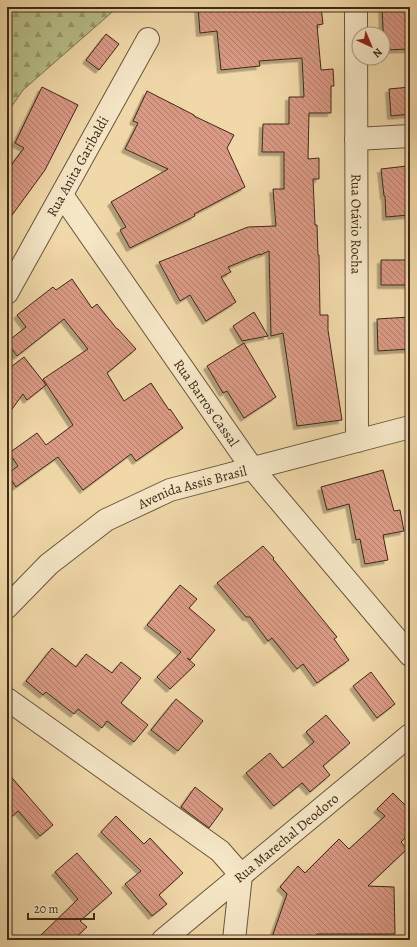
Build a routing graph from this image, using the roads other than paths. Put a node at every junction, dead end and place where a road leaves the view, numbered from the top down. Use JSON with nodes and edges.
{"nodes":[{"id":1,"x":356,"y":7,"type":"edge"},
{"id":2,"x":148,"y":39,"type":"dead end"},
{"id":3,"x":410,"y":136,"type":"edge"},
{"id":4,"x":356,"y":139,"type":"junction"},
{"id":5,"x":62,"y":195,"type":"junction"},
{"id":6,"x":7,"y":293,"type":"edge"},
{"id":7,"x":410,"y":427,"type":"edge"},
{"id":8,"x":357,"y":441,"type":"junction"},
{"id":9,"x":252,"y":468,"type":"junction"},
{"id":10,"x":7,"y":607,"type":"edge"},
{"id":11,"x":410,"y":655,"type":"edge"},
{"id":12,"x":7,"y":699,"type":"edge"},
{"id":13,"x":410,"y":735,"type":"edge"},
{"id":14,"x":241,"y":875,"type":"junction"},
{"id":15,"x":163,"y":940,"type":"edge"},
{"id":16,"x":234,"y":940,"type":"edge"}],
"edges":[{"from":1,"to":4,"type":"street","name":"Rua Otávio Rocha"},
{"from":2,"to":5,"type":"street","name":"Rua Anita Garibaldi"},
{"from":3,"to":4,"type":"street"},
{"from":4,"to":8,"type":"street","name":"Rua Otávio Rocha"},
{"from":5,"to":6,"type":"street","name":"Rua Anita Garibaldi"},
{"from":5,"to":9,"type":"street","name":"Rua Barros Cassal"},
{"from":7,"to":8,"type":"street","name":"Avenida Assis Brasil"},
{"from":8,"to":9,"type":"street","name":"Avenida Assis Brasil"},
{"from":9,"to":10,"type":"street","name":"Avenida Assis Brasil"},
{"from":9,"to":11,"type":"street","name":"Rua Barros Cassal"},
{"from":12,"to":14,"type":"street"},
{"from":13,"to":14,"type":"street","name":"Rua Marechal Deodoro"},
{"from":14,"to":15,"type":"street","name":"Rua Marechal Deodoro"},
{"from":14,"to":16,"type":"street"}]}
